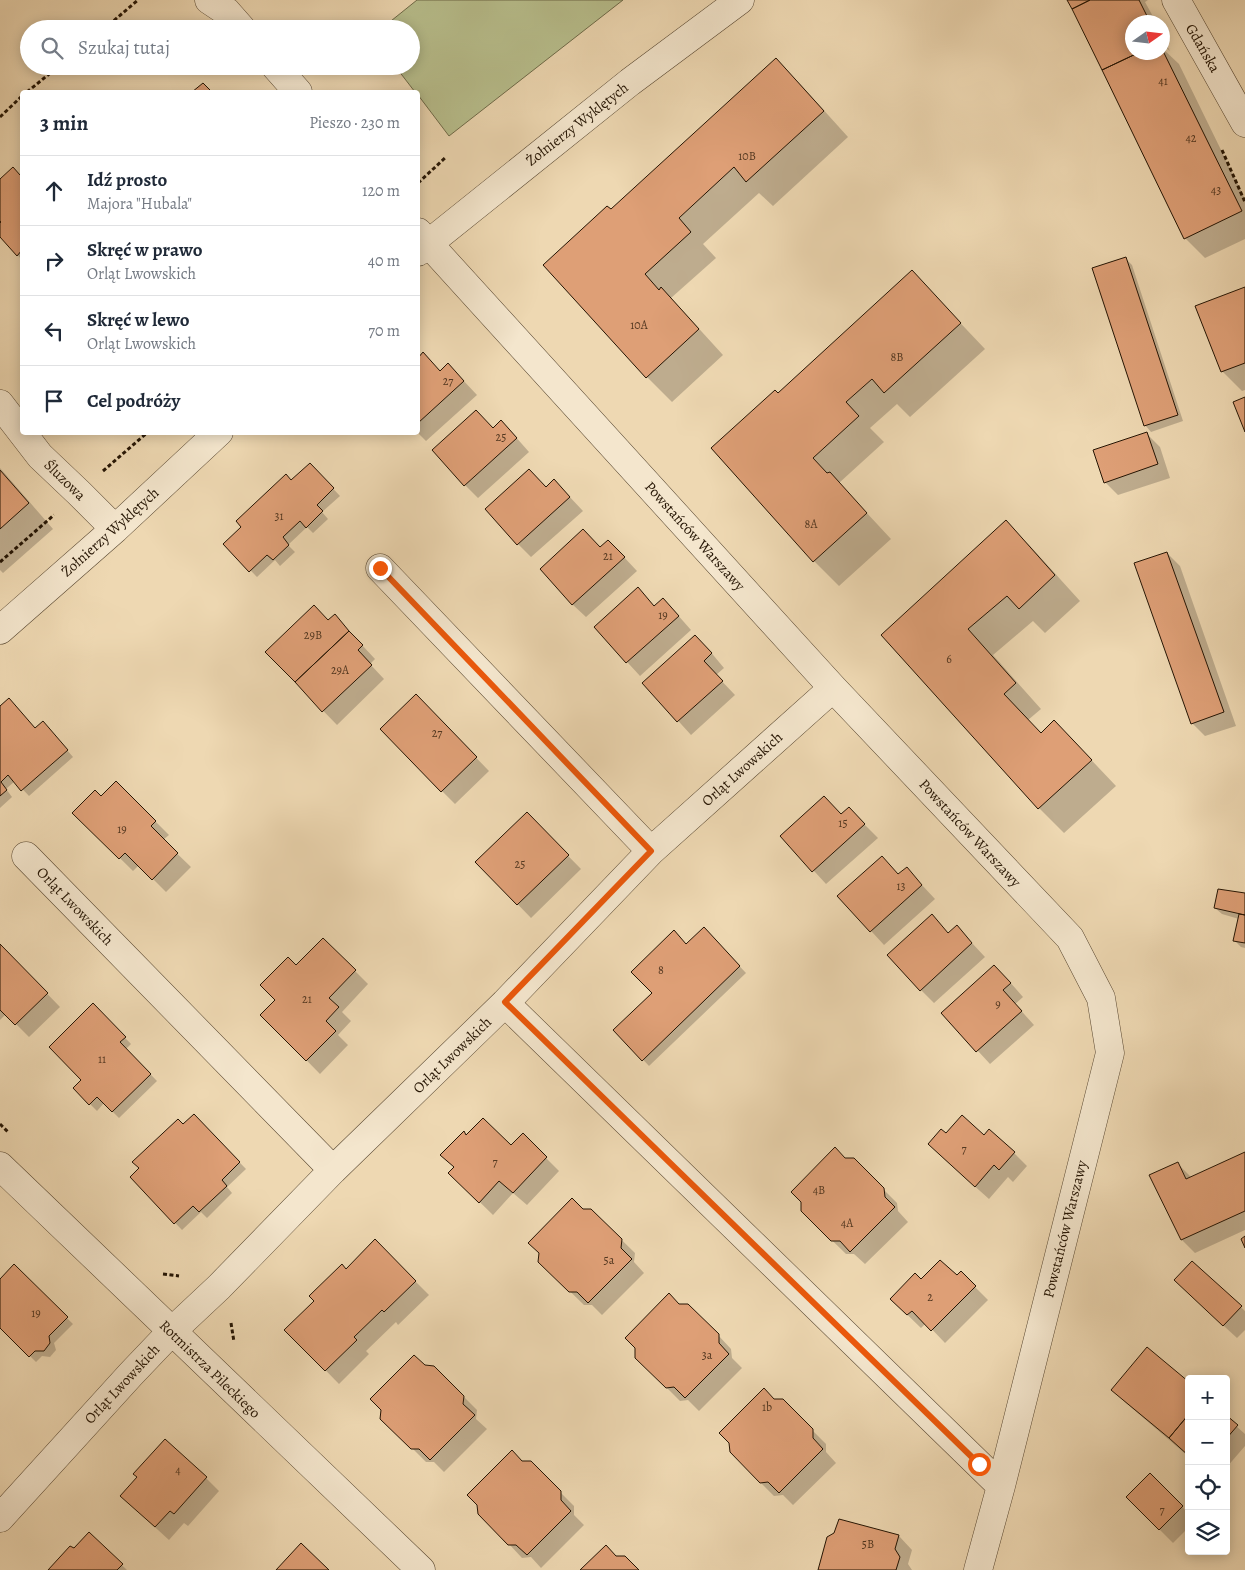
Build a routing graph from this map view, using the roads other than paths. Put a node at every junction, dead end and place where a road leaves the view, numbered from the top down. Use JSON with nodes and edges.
{"nodes":[{"id":1,"x":209,"y":0,"type":"edge"},
{"id":2,"x":740,"y":0,"type":"edge"},
{"id":3,"x":1176,"y":0,"type":"edge"},
{"id":4,"x":234,"y":20,"type":"edge"},
{"id":5,"x":283,"y":75,"type":"edge"},
{"id":6,"x":296,"y":90,"type":"edge"},
{"id":7,"x":1245,"y":123,"type":"edge"},
{"id":8,"x":421,"y":242,"type":"edge"},
{"id":9,"x":0,"y":404,"type":"edge"},
{"id":10,"x":20,"y":430,"type":"edge"},
{"id":11,"x":24,"y":435,"type":"edge"},
{"id":12,"x":217,"y":435,"type":"edge"},
{"id":13,"x":114,"y":529,"type":"junction"},
{"id":14,"x":380,"y":568,"type":"dead end"},
{"id":15,"x":0,"y":630,"type":"edge"},
{"id":16,"x":833,"y":688,"type":"junction"},
{"id":17,"x":651,"y":851,"type":"junction"},
{"id":18,"x":26,"y":856,"type":"dead end"},
{"id":19,"x":505,"y":1002,"type":"junction"},
{"id":20,"x":0,"y":1166,"type":"edge"},
{"id":21,"x":333,"y":1170,"type":"junction"},
{"id":22,"x":172,"y":1332,"type":"junction"},
{"id":23,"x":1001,"y":1486,"type":"junction"},
{"id":24,"x":0,"y":1518,"type":"edge"},
{"id":25,"x":421,"y":1570,"type":"edge"},
{"id":26,"x":978,"y":1570,"type":"edge"}],
"edges":[{"from":1,"to":4,"type":"street"},
{"from":2,"to":8,"type":"street","name":"Żołnierzy Wyklętych"},
{"from":3,"to":7,"type":"street","name":"Gdańska"},
{"from":5,"to":6,"type":"street"},
{"from":8,"to":16,"type":"street","name":"Powstańców Warszawy"},
{"from":9,"to":10,"type":"street","name":"Śluzowa"},
{"from":11,"to":13,"type":"street","name":"Śluzowa"},
{"from":12,"to":13,"type":"street","name":"Żołnierzy Wyklętych"},
{"from":13,"to":15,"type":"street","name":"Żołnierzy Wyklętych"},
{"from":14,"to":17,"type":"street"},
{"from":16,"to":17,"type":"street","name":"Orląt Lwowskich"},
{"from":16,"to":23,"type":"street","name":"Powstańców Warszawy"},
{"from":17,"to":19,"type":"street","name":"Orląt Lwowskich"},
{"from":18,"to":21,"type":"street","name":"Orląt Lwowskich"},
{"from":19,"to":21,"type":"street","name":"Orląt Lwowskich"},
{"from":19,"to":23,"type":"street"},
{"from":20,"to":22,"type":"street","name":"Rotmistrza Pileckiego"},
{"from":21,"to":22,"type":"street","name":"Orląt Lwowskich"},
{"from":22,"to":24,"type":"street","name":"Orląt Lwowskich"},
{"from":22,"to":25,"type":"street","name":"Rotmistrza Pileckiego"},
{"from":23,"to":26,"type":"street","name":"Powstańców Warszawy"}]}
